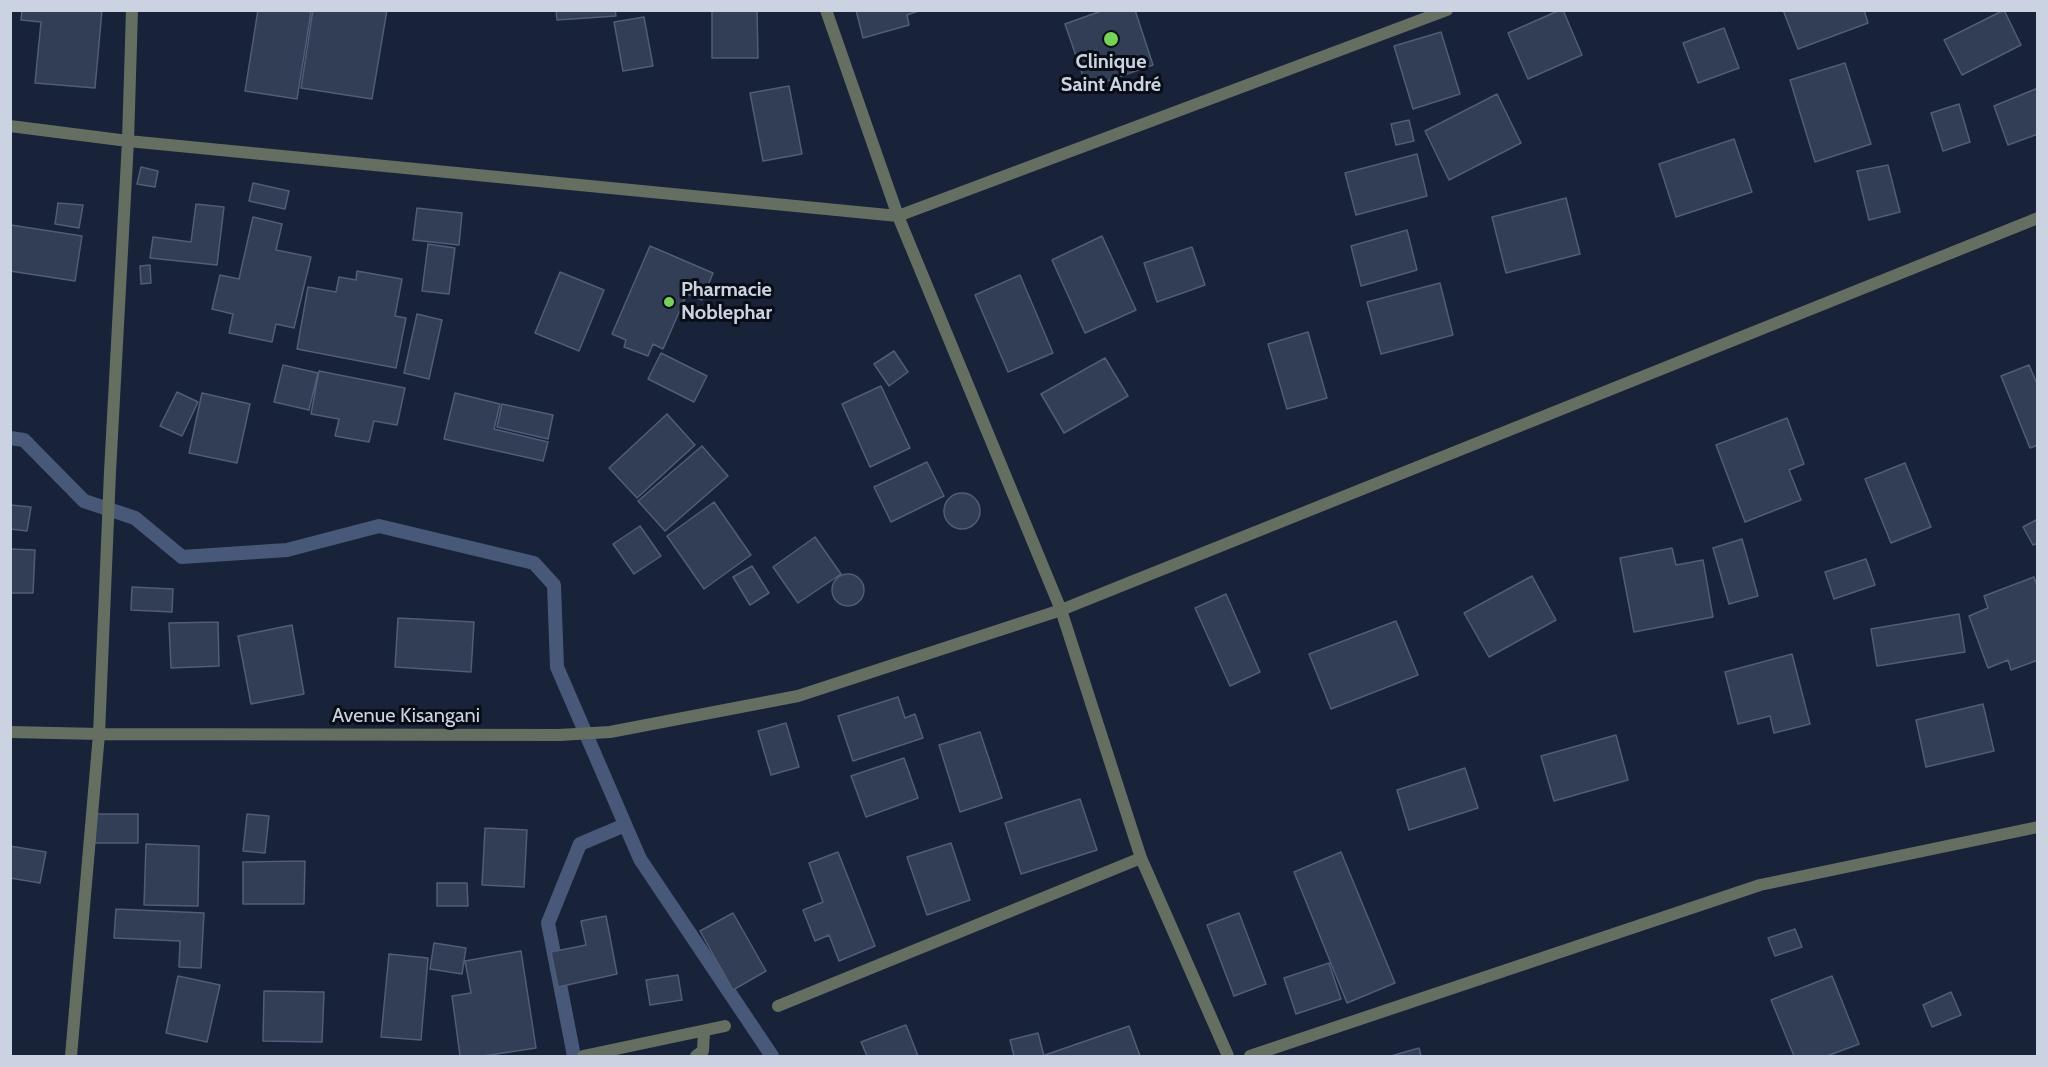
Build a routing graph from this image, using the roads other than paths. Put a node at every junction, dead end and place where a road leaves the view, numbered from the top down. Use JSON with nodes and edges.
{"nodes":[{"id":1,"x":132,"y":10,"type":"edge"},
{"id":2,"x":826,"y":10,"type":"edge"},
{"id":3,"x":1447,"y":10,"type":"edge"},
{"id":4,"x":10,"y":126,"type":"edge"},
{"id":5,"x":128,"y":141,"type":"junction"},
{"id":6,"x":898,"y":216,"type":"junction"},
{"id":7,"x":2037,"y":218,"type":"edge"},
{"id":8,"x":1061,"y":610,"type":"junction"},
{"id":9,"x":10,"y":732,"type":"edge"},
{"id":10,"x":99,"y":734,"type":"junction"},
{"id":11,"x":2037,"y":827,"type":"edge"},
{"id":12,"x":1141,"y":858,"type":"junction"},
{"id":13,"x":778,"y":1006,"type":"dead end"},
{"id":14,"x":725,"y":1026,"type":"dead end"},
{"id":15,"x":704,"y":1031,"type":"junction"},
{"id":16,"x":71,"y":1056,"type":"edge"},
{"id":17,"x":582,"y":1056,"type":"edge"},
{"id":18,"x":696,"y":1056,"type":"edge"},
{"id":19,"x":1228,"y":1056,"type":"edge"},
{"id":20,"x":1250,"y":1056,"type":"edge"}],
"edges":[{"from":1,"to":5,"type":"street"},
{"from":2,"to":6,"type":"street"},
{"from":3,"to":6,"type":"street"},
{"from":4,"to":5,"type":"street"},
{"from":5,"to":6,"type":"street"},
{"from":5,"to":10,"type":"street"},
{"from":6,"to":8,"type":"street"},
{"from":7,"to":8,"type":"street","name":"Avenue Kisangani"},
{"from":8,"to":10,"type":"street","name":"Avenue Kisangani"},
{"from":8,"to":12,"type":"street"},
{"from":9,"to":10,"type":"street","name":"Avenue Kisangani"},
{"from":10,"to":16,"type":"street"},
{"from":11,"to":20,"type":"street"},
{"from":12,"to":13,"type":"street"},
{"from":12,"to":19,"type":"street"},
{"from":14,"to":15,"type":"street"},
{"from":15,"to":17,"type":"street"},
{"from":15,"to":18,"type":"street"}]}
